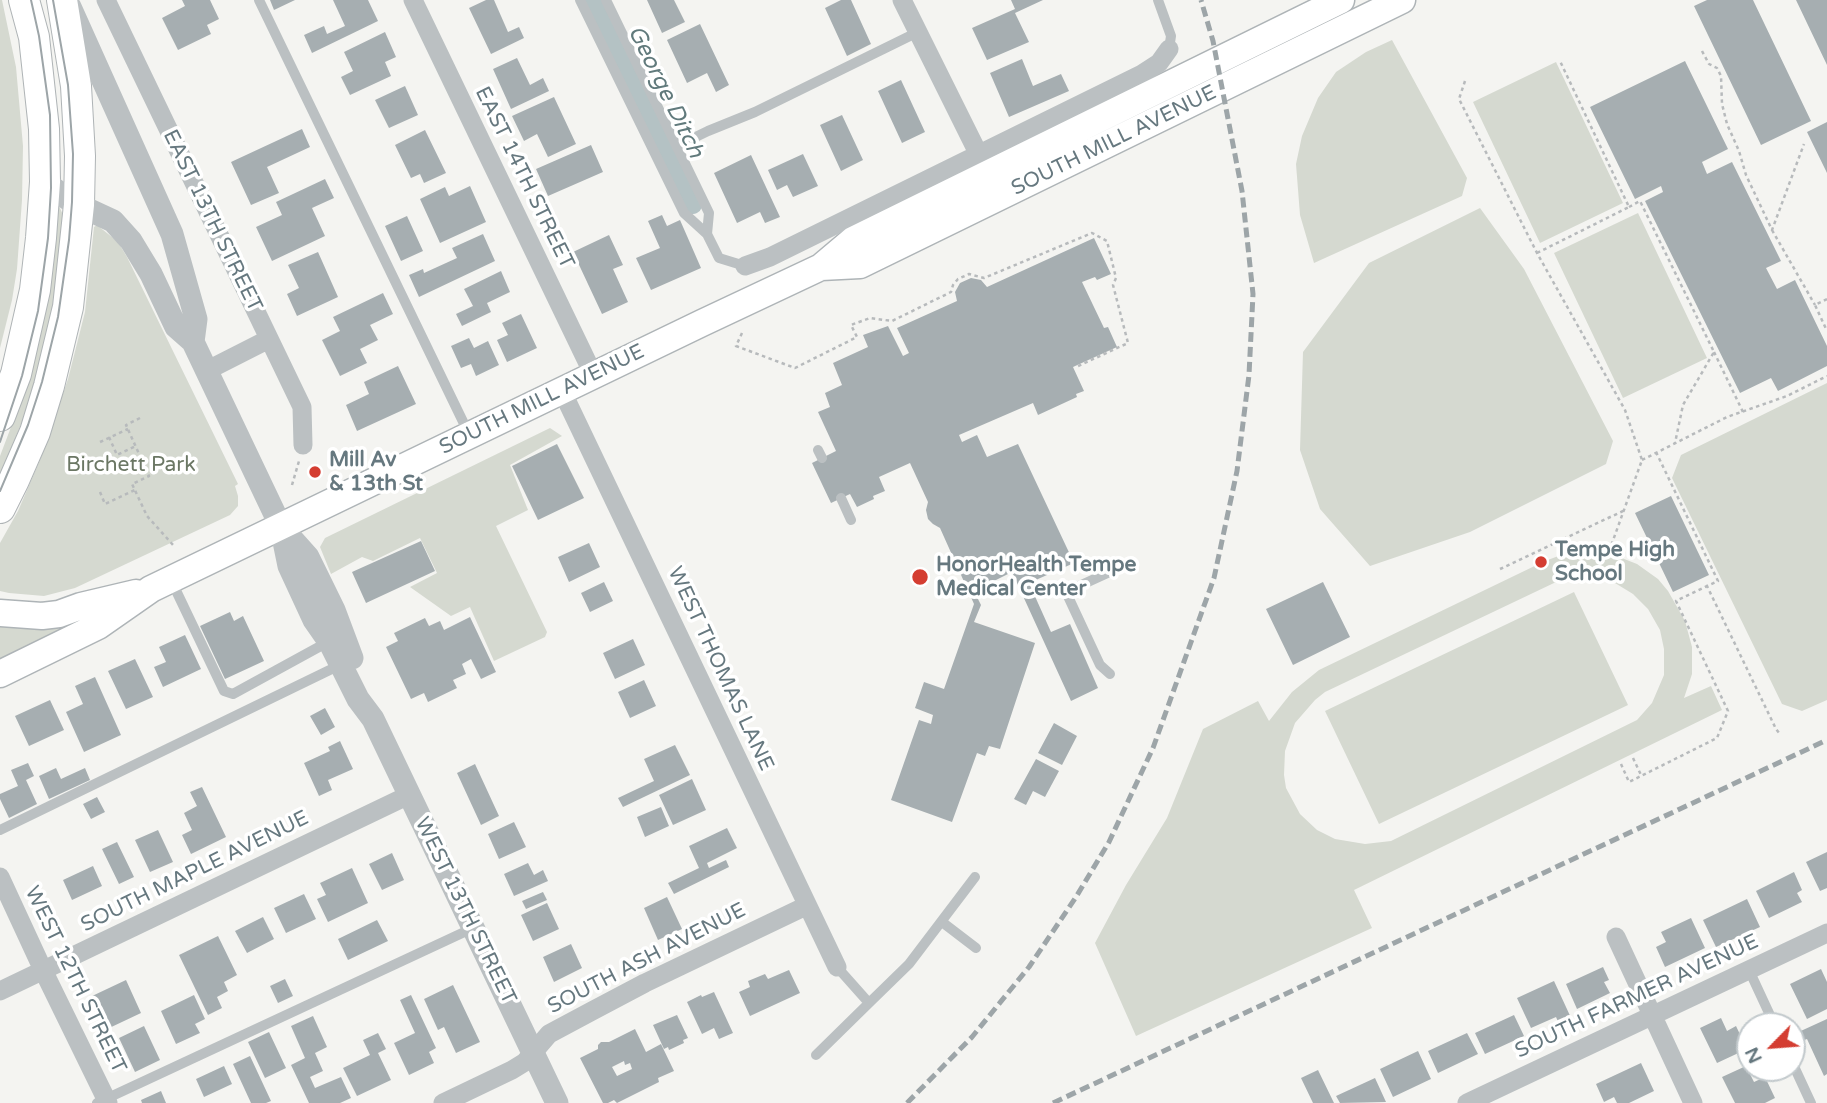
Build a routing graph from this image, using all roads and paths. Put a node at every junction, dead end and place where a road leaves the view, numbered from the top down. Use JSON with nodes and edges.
{"nodes":[{"id":1,"x":24,"y":0,"type":"edge"},
{"id":2,"x":62,"y":0,"type":"edge"},
{"id":3,"x":67,"y":0,"type":"edge"},
{"id":4,"x":106,"y":0,"type":"edge"},
{"id":5,"x":259,"y":0,"type":"edge"},
{"id":6,"x":413,"y":0,"type":"edge"},
{"id":7,"x":580,"y":0,"type":"edge"},
{"id":8,"x":606,"y":0,"type":"edge"},
{"id":9,"x":902,"y":0,"type":"edge"},
{"id":10,"x":1158,"y":0,"type":"edge"},
{"id":11,"x":1341,"y":0,"type":"edge"},
{"id":12,"x":1402,"y":0,"type":"edge"},
{"id":13,"x":918,"y":32,"type":"junction"},
{"id":14,"x":1169,"y":49,"type":"joint"},
{"id":15,"x":1702,"y":51,"type":"dead end"},
{"id":16,"x":1560,"y":61,"type":"dead end"},
{"id":17,"x":1465,"y":81,"type":"dead end"},
{"id":18,"x":1804,"y":144,"type":"dead end"},
{"id":19,"x":677,"y":146,"type":"junction"},
{"id":20,"x":979,"y":155,"type":"junction"},
{"id":21,"x":45,"y":182,"type":"junction"},
{"id":22,"x":79,"y":205,"type":"junction"},
{"id":23,"x":1629,"y":207,"type":"junction"},
{"id":24,"x":1772,"y":230,"type":"junction"},
{"id":25,"x":708,"y":234,"type":"junction"},
{"id":26,"x":1537,"y":253,"type":"junction"},
{"id":27,"x":745,"y":266,"type":"joint"},
{"id":28,"x":821,"y":267,"type":"junction"},
{"id":29,"x":1827,"y":299,"type":"edge"},
{"id":30,"x":1815,"y":305,"type":"junction"},
{"id":31,"x":1827,"y":331,"type":"edge"},
{"id":32,"x":742,"y":333,"type":"dead end"},
{"id":33,"x":269,"y":339,"type":"junction"},
{"id":34,"x":193,"y":342,"type":"junction"},
{"id":35,"x":1714,"y":352,"type":"junction"},
{"id":36,"x":1076,"y":367,"type":"dead end"},
{"id":37,"x":206,"y":371,"type":"junction"},
{"id":38,"x":594,"y":376,"type":"junction"},
{"id":39,"x":1827,"y":376,"type":"edge"},
{"id":40,"x":562,"y":391,"type":"junction"},
{"id":41,"x":1743,"y":412,"type":"junction"},
{"id":42,"x":0,"y":416,"type":"edge"},
{"id":43,"x":140,"y":418,"type":"dead end"},
{"id":44,"x":128,"y":429,"type":"junction"},
{"id":45,"x":469,"y":435,"type":"junction"},
{"id":46,"x":109,"y":437,"type":"junction"},
{"id":47,"x":100,"y":442,"type":"dead end"},
{"id":48,"x":1675,"y":443,"type":"junction"},
{"id":49,"x":303,"y":445,"type":"joint"},
{"id":50,"x":136,"y":446,"type":"junction"},
{"id":51,"x":1656,"y":452,"type":"junction"},
{"id":52,"x":1642,"y":460,"type":"junction"},
{"id":53,"x":292,"y":485,"type":"dead end"},
{"id":54,"x":135,"y":490,"type":"junction"},
{"id":55,"x":100,"y":492,"type":"dead end"},
{"id":56,"x":841,"y":498,"type":"dead end"},
{"id":57,"x":0,"y":508,"type":"edge"},
{"id":58,"x":1623,"y":511,"type":"junction"},
{"id":59,"x":851,"y":520,"type":"dead end"},
{"id":60,"x":281,"y":527,"type":"junction"},
{"id":61,"x":174,"y":546,"type":"dead end"},
{"id":62,"x":1611,"y":546,"type":"dead end"},
{"id":63,"x":1125,"y":565,"type":"dead end"},
{"id":64,"x":1500,"y":569,"type":"dead end"},
{"id":65,"x":161,"y":584,"type":"junction"},
{"id":66,"x":1707,"y":586,"type":"junction"},
{"id":67,"x":0,"y":613,"type":"edge"},
{"id":68,"x":329,"y":642,"type":"junction"},
{"id":69,"x":347,"y":663,"type":"junction"},
{"id":70,"x":0,"y":674,"type":"edge"},
{"id":71,"x":1110,"y":674,"type":"dead end"},
{"id":72,"x":1779,"y":733,"type":"dead end"},
{"id":73,"x":1633,"y":758,"type":"dead end"},
{"id":74,"x":1621,"y":764,"type":"dead end"},
{"id":75,"x":1641,"y":775,"type":"junction"},
{"id":76,"x":409,"y":795,"type":"junction"},
{"id":77,"x":0,"y":830,"type":"edge"},
{"id":78,"x":0,"y":877,"type":"edge"},
{"id":79,"x":975,"y":877,"type":"dead end"},
{"id":80,"x":806,"y":906,"type":"junction"},
{"id":81,"x":942,"y":922,"type":"junction"},
{"id":82,"x":473,"y":928,"type":"junction"},
{"id":83,"x":1827,"y":933,"type":"edge"},
{"id":84,"x":1616,"y":937,"type":"dead end"},
{"id":85,"x":976,"y":948,"type":"dead end"},
{"id":86,"x":836,"y":967,"type":"joint"},
{"id":87,"x":43,"y":970,"type":"junction"},
{"id":88,"x":1749,"y":970,"type":"junction"},
{"id":89,"x":0,"y":991,"type":"edge"},
{"id":90,"x":869,"y":1003,"type":"junction"},
{"id":91,"x":1768,"y":1012,"type":"edge"},
{"id":92,"x":1652,"y":1015,"type":"junction"},
{"id":93,"x":534,"y":1053,"type":"junction"},
{"id":94,"x":816,"y":1055,"type":"dead end"},
{"id":95,"x":1801,"y":1082,"type":"edge"},
{"id":96,"x":104,"y":1102,"type":"edge"},
{"id":97,"x":443,"y":1103,"type":"edge"},
{"id":98,"x":557,"y":1103,"type":"edge"},
{"id":99,"x":1467,"y":1103,"type":"edge"},
{"id":100,"x":1693,"y":1103,"type":"edge"},
{"id":101,"x":1811,"y":1103,"type":"edge"}],
"edges":[{"from":1,"to":21,"type":"main road"},
{"from":2,"to":22,"type":"main road"},
{"from":3,"to":34,"type":"street","name":"EAST 13TH STREET"},
{"from":4,"to":33,"type":"street","name":"EAST 13TH STREET"},
{"from":5,"to":45,"type":"lane"},
{"from":6,"to":38,"type":"street","name":"EAST 14TH STREET"},
{"from":7,"to":25,"type":"lane"},
{"from":8,"to":19,"type":"lane"},
{"from":9,"to":13,"type":"street"},
{"from":10,"to":14,"type":"lane"},
{"from":11,"to":28,"type":"main road","name":"SOUTH MILL AVENUE"},
{"from":12,"to":28,"type":"main road","name":"SOUTH MILL AVENUE"},
{"from":13,"to":19,"type":"lane"},
{"from":13,"to":20,"type":"street"},
{"from":14,"to":20,"type":"street"},
{"from":15,"to":24,"type":"path"},
{"from":16,"to":23,"type":"path"},
{"from":17,"to":26,"type":"path"},
{"from":18,"to":24,"type":"path"},
{"from":19,"to":25,"type":"lane"},
{"from":20,"to":27,"type":"street"},
{"from":21,"to":22,"type":"street","name":"EAST 13TH STREET"},
{"from":21,"to":42,"type":"main road"},
{"from":22,"to":34,"type":"street","name":"EAST 13TH STREET"},
{"from":22,"to":57,"type":"main road"},
{"from":23,"to":26,"type":"path"},
{"from":23,"to":35,"type":"path"},
{"from":24,"to":30,"type":"path"},
{"from":25,"to":27,"type":"lane"},
{"from":26,"to":52,"type":"path"},
{"from":28,"to":38,"type":"main road","name":"SOUTH MILL AVENUE"},
{"from":29,"to":30,"type":"path"},
{"from":30,"to":31,"type":"path"},
{"from":32,"to":36,"type":"path"},
{"from":33,"to":37,"type":"street"},
{"from":33,"to":49,"type":"street","name":"EAST 13TH STREET"},
{"from":34,"to":37,"type":"street","name":"EAST 13TH STREET"},
{"from":35,"to":41,"type":"path"},
{"from":35,"to":48,"type":"path"},
{"from":37,"to":60,"type":"street","name":"EAST 13TH STREET"},
{"from":38,"to":40,"type":"main road","name":"SOUTH MILL AVENUE"},
{"from":39,"to":41,"type":"path"},
{"from":40,"to":45,"type":"main road","name":"SOUTH MILL AVENUE"},
{"from":40,"to":80,"type":"street","name":"WEST THOMAS LANE"},
{"from":41,"to":48,"type":"path"},
{"from":43,"to":44,"type":"path"},
{"from":44,"to":46,"type":"path"},
{"from":44,"to":50,"type":"path"},
{"from":45,"to":60,"type":"main road","name":"SOUTH MILL AVENUE"},
{"from":46,"to":47,"type":"path"},
{"from":46,"to":50,"type":"path"},
{"from":48,"to":51,"type":"path"},
{"from":49,"to":53,"type":"path"},
{"from":50,"to":54,"type":"path"},
{"from":51,"to":52,"type":"path"},
{"from":51,"to":66,"type":"path"},
{"from":52,"to":58,"type":"path"},
{"from":54,"to":55,"type":"path"},
{"from":54,"to":61,"type":"path"},
{"from":56,"to":59,"type":"lane"},
{"from":58,"to":62,"type":"path"},
{"from":58,"to":64,"type":"path"},
{"from":60,"to":65,"type":"main road","name":"SOUTH MILL AVENUE"},
{"from":60,"to":68,"type":"street","name":"WEST 13TH STREET"},
{"from":60,"to":69,"type":"street","name":"WEST 13TH STREET"},
{"from":63,"to":71,"type":"lane"},
{"from":65,"to":67,"type":"main road","name":"SOUTH MILL AVENUE"},
{"from":65,"to":68,"type":"lane"},
{"from":65,"to":70,"type":"main road","name":"SOUTH MILL AVENUE"},
{"from":66,"to":72,"type":"path"},
{"from":66,"to":75,"type":"path"},
{"from":68,"to":69,"type":"street","name":"WEST 13TH STREET"},
{"from":69,"to":76,"type":"street","name":"WEST 13TH STREET"},
{"from":69,"to":77,"type":"lane"},
{"from":73,"to":75,"type":"path"},
{"from":74,"to":75,"type":"path"},
{"from":76,"to":82,"type":"street","name":"WEST 13TH STREET"},
{"from":76,"to":87,"type":"street","name":"SOUTH MAPLE AVENUE"},
{"from":78,"to":87,"type":"street","name":"WEST 12TH STREET"},
{"from":79,"to":81,"type":"lane"},
{"from":80,"to":86,"type":"street","name":"WEST THOMAS LANE"},
{"from":80,"to":93,"type":"street","name":"SOUTH ASH AVENUE"},
{"from":81,"to":85,"type":"lane"},
{"from":81,"to":90,"type":"lane"},
{"from":82,"to":93,"type":"street","name":"WEST 13TH STREET"},
{"from":82,"to":96,"type":"lane"},
{"from":83,"to":88,"type":"street","name":"SOUTH FARMER AVENUE"},
{"from":84,"to":92,"type":"street"},
{"from":86,"to":90,"type":"lane"},
{"from":87,"to":89,"type":"street","name":"SOUTH MAPLE AVENUE"},
{"from":87,"to":96,"type":"street","name":"WEST 12TH STREET"},
{"from":88,"to":91,"type":"lane"},
{"from":88,"to":92,"type":"street","name":"SOUTH FARMER AVENUE"},
{"from":90,"to":94,"type":"lane"},
{"from":92,"to":99,"type":"street","name":"SOUTH FARMER AVENUE"},
{"from":92,"to":100,"type":"street"},
{"from":93,"to":97,"type":"street","name":"SOUTH ASH AVENUE"},
{"from":93,"to":98,"type":"street","name":"WEST 13TH STREET"},
{"from":95,"to":101,"type":"lane"}]}
